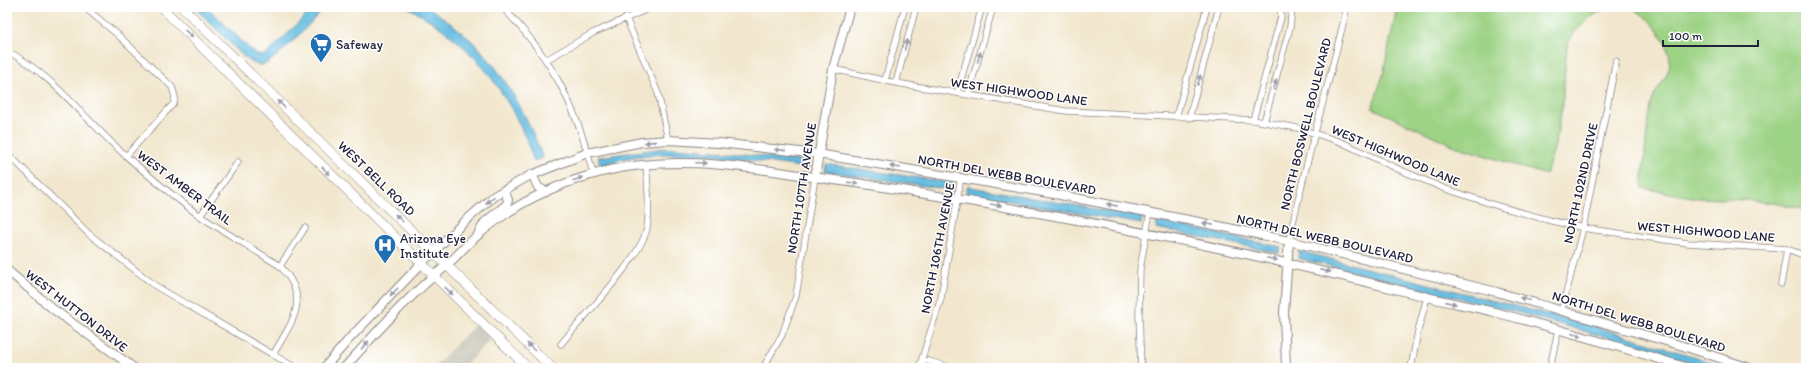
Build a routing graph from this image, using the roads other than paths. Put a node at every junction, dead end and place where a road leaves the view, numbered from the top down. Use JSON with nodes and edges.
{"nodes":[{"id":1,"x":84,"y":7,"type":"edge"},
{"id":2,"x":161,"y":7,"type":"edge"},
{"id":3,"x":182,"y":7,"type":"edge"},
{"id":4,"x":502,"y":7,"type":"edge"},
{"id":5,"x":652,"y":7,"type":"edge"},
{"id":6,"x":850,"y":7,"type":"edge"},
{"id":7,"x":905,"y":7,"type":"edge"},
{"id":8,"x":916,"y":7,"type":"edge"},
{"id":9,"x":982,"y":7,"type":"edge"},
{"id":10,"x":993,"y":7,"type":"edge"},
{"id":11,"x":1207,"y":7,"type":"edge"},
{"id":12,"x":1219,"y":7,"type":"edge"},
{"id":13,"x":1280,"y":7,"type":"edge"},
{"id":14,"x":1292,"y":7,"type":"edge"},
{"id":15,"x":1347,"y":7,"type":"edge"},
{"id":16,"x":626,"y":18,"type":"junction"},
{"id":17,"x":7,"y":51,"type":"edge"},
{"id":18,"x":546,"y":60,"type":"junction"},
{"id":19,"x":1616,"y":61,"type":"dead end"},
{"id":20,"x":833,"y":69,"type":"junction"},
{"id":21,"x":886,"y":80,"type":"junction"},
{"id":22,"x":896,"y":83,"type":"junction"},
{"id":23,"x":957,"y":94,"type":"junction"},
{"id":24,"x":968,"y":95,"type":"junction"},
{"id":25,"x":1176,"y":117,"type":"junction"},
{"id":26,"x":1189,"y":118,"type":"junction"},
{"id":27,"x":1253,"y":120,"type":"junction"},
{"id":28,"x":1264,"y":122,"type":"junction"},
{"id":29,"x":310,"y":131,"type":"junction"},
{"id":30,"x":1315,"y":132,"type":"junction"},
{"id":31,"x":668,"y":140,"type":"junction"},
{"id":32,"x":299,"y":143,"type":"junction"},
{"id":33,"x":7,"y":153,"type":"edge"},
{"id":34,"x":588,"y":153,"type":"junction"},
{"id":35,"x":818,"y":154,"type":"junction"},
{"id":36,"x":126,"y":156,"type":"junction"},
{"id":37,"x":238,"y":162,"type":"dead end"},
{"id":38,"x":646,"y":164,"type":"junction"},
{"id":39,"x":532,"y":174,"type":"junction"},
{"id":40,"x":593,"y":174,"type":"junction"},
{"id":41,"x":815,"y":177,"type":"junction"},
{"id":42,"x":961,"y":177,"type":"junction"},
{"id":43,"x":504,"y":190,"type":"junction"},
{"id":44,"x":546,"y":192,"type":"junction"},
{"id":45,"x":957,"y":198,"type":"junction"},
{"id":46,"x":1150,"y":212,"type":"junction"},
{"id":47,"x":200,"y":216,"type":"junction"},
{"id":48,"x":305,"y":228,"type":"dead end"},
{"id":49,"x":1583,"y":228,"type":"junction"},
{"id":50,"x":1147,"y":232,"type":"junction"},
{"id":51,"x":476,"y":236,"type":"junction"},
{"id":52,"x":1289,"y":241,"type":"junction"},
{"id":53,"x":1787,"y":249,"type":"junction"},
{"id":54,"x":434,"y":252,"type":"junction"},
{"id":55,"x":1806,"y":256,"type":"edge"},
{"id":56,"x":1287,"y":262,"type":"junction"},
{"id":57,"x":421,"y":264,"type":"junction"},
{"id":58,"x":447,"y":264,"type":"junction"},
{"id":59,"x":280,"y":266,"type":"junction"},
{"id":60,"x":7,"y":270,"type":"edge"},
{"id":61,"x":433,"y":275,"type":"junction"},
{"id":62,"x":1781,"y":284,"type":"dead end"},
{"id":63,"x":1427,"y":297,"type":"junction"},
{"id":64,"x":1562,"y":309,"type":"junction"},
{"id":65,"x":1558,"y":330,"type":"junction"},
{"id":66,"x":561,"y":344,"type":"dead end"},
{"id":67,"x":273,"y":355,"type":"junction"},
{"id":68,"x":922,"y":359,"type":"junction"},
{"id":69,"x":134,"y":368,"type":"edge"},
{"id":70,"x":296,"y":368,"type":"edge"},
{"id":71,"x":324,"y":368,"type":"edge"},
{"id":72,"x":344,"y":368,"type":"edge"},
{"id":73,"x":528,"y":368,"type":"edge"},
{"id":74,"x":552,"y":368,"type":"edge"},
{"id":75,"x":763,"y":368,"type":"edge"},
{"id":76,"x":919,"y":368,"type":"edge"},
{"id":77,"x":952,"y":368,"type":"edge"},
{"id":78,"x":1141,"y":368,"type":"edge"},
{"id":79,"x":1286,"y":368,"type":"edge"},
{"id":80,"x":1411,"y":368,"type":"edge"},
{"id":81,"x":1550,"y":368,"type":"edge"},
{"id":82,"x":1688,"y":368,"type":"edge"},
{"id":83,"x":1750,"y":368,"type":"edge"}],
"edges":[{"from":1,"to":36,"type":"street"},
{"from":2,"to":32,"type":"main road","one_way":true},
{"from":29,"to":3,"type":"main road","name":"WEST BELL ROAD","one_way":true},
{"from":4,"to":18,"type":"street"},
{"from":5,"to":16,"type":"street"},
{"from":6,"to":20,"type":"street","name":"NORTH 107TH AVENUE"},
{"from":7,"to":21,"type":"street"},
{"from":22,"to":8,"type":"street","one_way":true},
{"from":9,"to":23,"type":"street"},
{"from":24,"to":10,"type":"street","one_way":true},
{"from":11,"to":25,"type":"street"},
{"from":26,"to":12,"type":"street","one_way":true},
{"from":13,"to":27,"type":"street"},
{"from":28,"to":14,"type":"street","one_way":true},
{"from":15,"to":30,"type":"street","name":"NORTH BOSWELL BOULEVARD"},
{"from":16,"to":18,"type":"street"},
{"from":16,"to":31,"type":"street"},
{"from":17,"to":36,"type":"street","name":"WEST AMBER TRAIL"},
{"from":18,"to":34,"type":"street"},
{"from":19,"to":49,"type":"street","name":"NORTH 102ND DRIVE"},
{"from":20,"to":21,"type":"street","name":"WEST HIGHWOOD LANE"},
{"from":20,"to":35,"type":"street","name":"NORTH 107TH AVENUE"},
{"from":21,"to":22,"type":"street","name":"WEST HIGHWOOD LANE"},
{"from":22,"to":23,"type":"street","name":"WEST HIGHWOOD LANE"},
{"from":23,"to":24,"type":"street","name":"WEST HIGHWOOD LANE"},
{"from":24,"to":25,"type":"street","name":"WEST HIGHWOOD LANE"},
{"from":25,"to":26,"type":"street","name":"WEST HIGHWOOD LANE"},
{"from":26,"to":27,"type":"street","name":"WEST HIGHWOOD LANE"},
{"from":27,"to":28,"type":"street","name":"WEST HIGHWOOD LANE"},
{"from":28,"to":30,"type":"street","name":"WEST HIGHWOOD LANE"},
{"from":29,"to":32,"type":"main road"},
{"from":54,"to":29,"type":"main road","name":"WEST BELL ROAD","one_way":true},
{"from":30,"to":49,"type":"street","name":"WEST HIGHWOOD LANE"},
{"from":30,"to":52,"type":"street","name":"NORTH BOSWELL BOULEVARD"},
{"from":31,"to":34,"type":"street","name":"NORTH DEL WEBB BOULEVARD","one_way":true},
{"from":35,"to":31,"type":"street","name":"NORTH DEL WEBB BOULEVARD","one_way":true},
{"from":32,"to":57,"type":"main road","one_way":true},
{"from":33,"to":67,"type":"street"},
{"from":34,"to":39,"type":"street","name":"NORTH DEL WEBB BOULEVARD"},
{"from":34,"to":40,"type":"street"},
{"from":35,"to":41,"type":"street","name":"NORTH 107TH AVENUE"},
{"from":42,"to":35,"type":"street","name":"NORTH DEL WEBB BOULEVARD","one_way":true},
{"from":36,"to":47,"type":"street","name":"WEST AMBER TRAIL"},
{"from":37,"to":47,"type":"street"},
{"from":38,"to":40,"type":"street"},
{"from":38,"to":41,"type":"street","one_way":true},
{"from":38,"to":66,"type":"street"},
{"from":39,"to":43,"type":"street","name":"NORTH DEL WEBB BOULEVARD"},
{"from":39,"to":44,"type":"street"},
{"from":44,"to":40,"type":"street","one_way":true},
{"from":41,"to":45,"type":"street","one_way":true},
{"from":41,"to":75,"type":"street","name":"NORTH 107TH AVENUE"},
{"from":42,"to":45,"type":"street","name":"NORTH 106TH AVENUE"},
{"from":46,"to":42,"type":"street","name":"NORTH DEL WEBB BOULEVARD","one_way":true},
{"from":43,"to":51,"type":"street"},
{"from":43,"to":54,"type":"street","name":"NORTH DEL WEBB BOULEVARD","one_way":true},
{"from":44,"to":51,"type":"street"},
{"from":45,"to":50,"type":"street","one_way":true},
{"from":45,"to":68,"type":"street","name":"NORTH 106TH AVENUE"},
{"from":46,"to":50,"type":"street"},
{"from":52,"to":46,"type":"street","name":"NORTH DEL WEBB BOULEVARD","one_way":true},
{"from":47,"to":59,"type":"street","name":"WEST AMBER TRAIL"},
{"from":48,"to":59,"type":"street"},
{"from":49,"to":53,"type":"street","name":"WEST HIGHWOOD LANE"},
{"from":49,"to":64,"type":"street","name":"NORTH 102ND DRIVE"},
{"from":50,"to":56,"type":"street","one_way":true},
{"from":50,"to":78,"type":"street"},
{"from":51,"to":58,"type":"street"},
{"from":52,"to":56,"type":"street","name":"NORTH BOSWELL BOULEVARD"},
{"from":64,"to":52,"type":"street","name":"NORTH DEL WEBB BOULEVARD","one_way":true},
{"from":53,"to":55,"type":"street","name":"WEST HIGHWOOD LANE"},
{"from":53,"to":62,"type":"street"},
{"from":54,"to":57,"type":"street","name":"NORTH DEL WEBB BOULEVARD"},
{"from":54,"to":58,"type":"main road","name":"WEST BELL ROAD"},
{"from":56,"to":63,"type":"street","one_way":true},
{"from":56,"to":79,"type":"street","name":"NORTH BOSWELL BOULEVARD"},
{"from":57,"to":61,"type":"main road"},
{"from":57,"to":71,"type":"street","name":"NORTH DEL WEBB BOULEVARD","one_way":true},
{"from":58,"to":61,"type":"street"},
{"from":74,"to":58,"type":"main road","name":"WEST BELL ROAD","one_way":true},
{"from":59,"to":67,"type":"street","name":"WEST AMBER TRAIL"},
{"from":60,"to":69,"type":"street","name":"WEST HUTTON DRIVE"},
{"from":72,"to":61,"type":"street","one_way":true},
{"from":61,"to":73,"type":"main road","one_way":true},
{"from":63,"to":65,"type":"street","one_way":true},
{"from":63,"to":80,"type":"street"},
{"from":64,"to":83,"type":"street","name":"NORTH DEL WEBB BOULEVARD"},
{"from":65,"to":81,"type":"street"},
{"from":65,"to":82,"type":"street","one_way":true},
{"from":67,"to":70,"type":"street"},
{"from":68,"to":76,"type":"street","name":"NORTH 106TH AVENUE"},
{"from":68,"to":77,"type":"street"}]}
